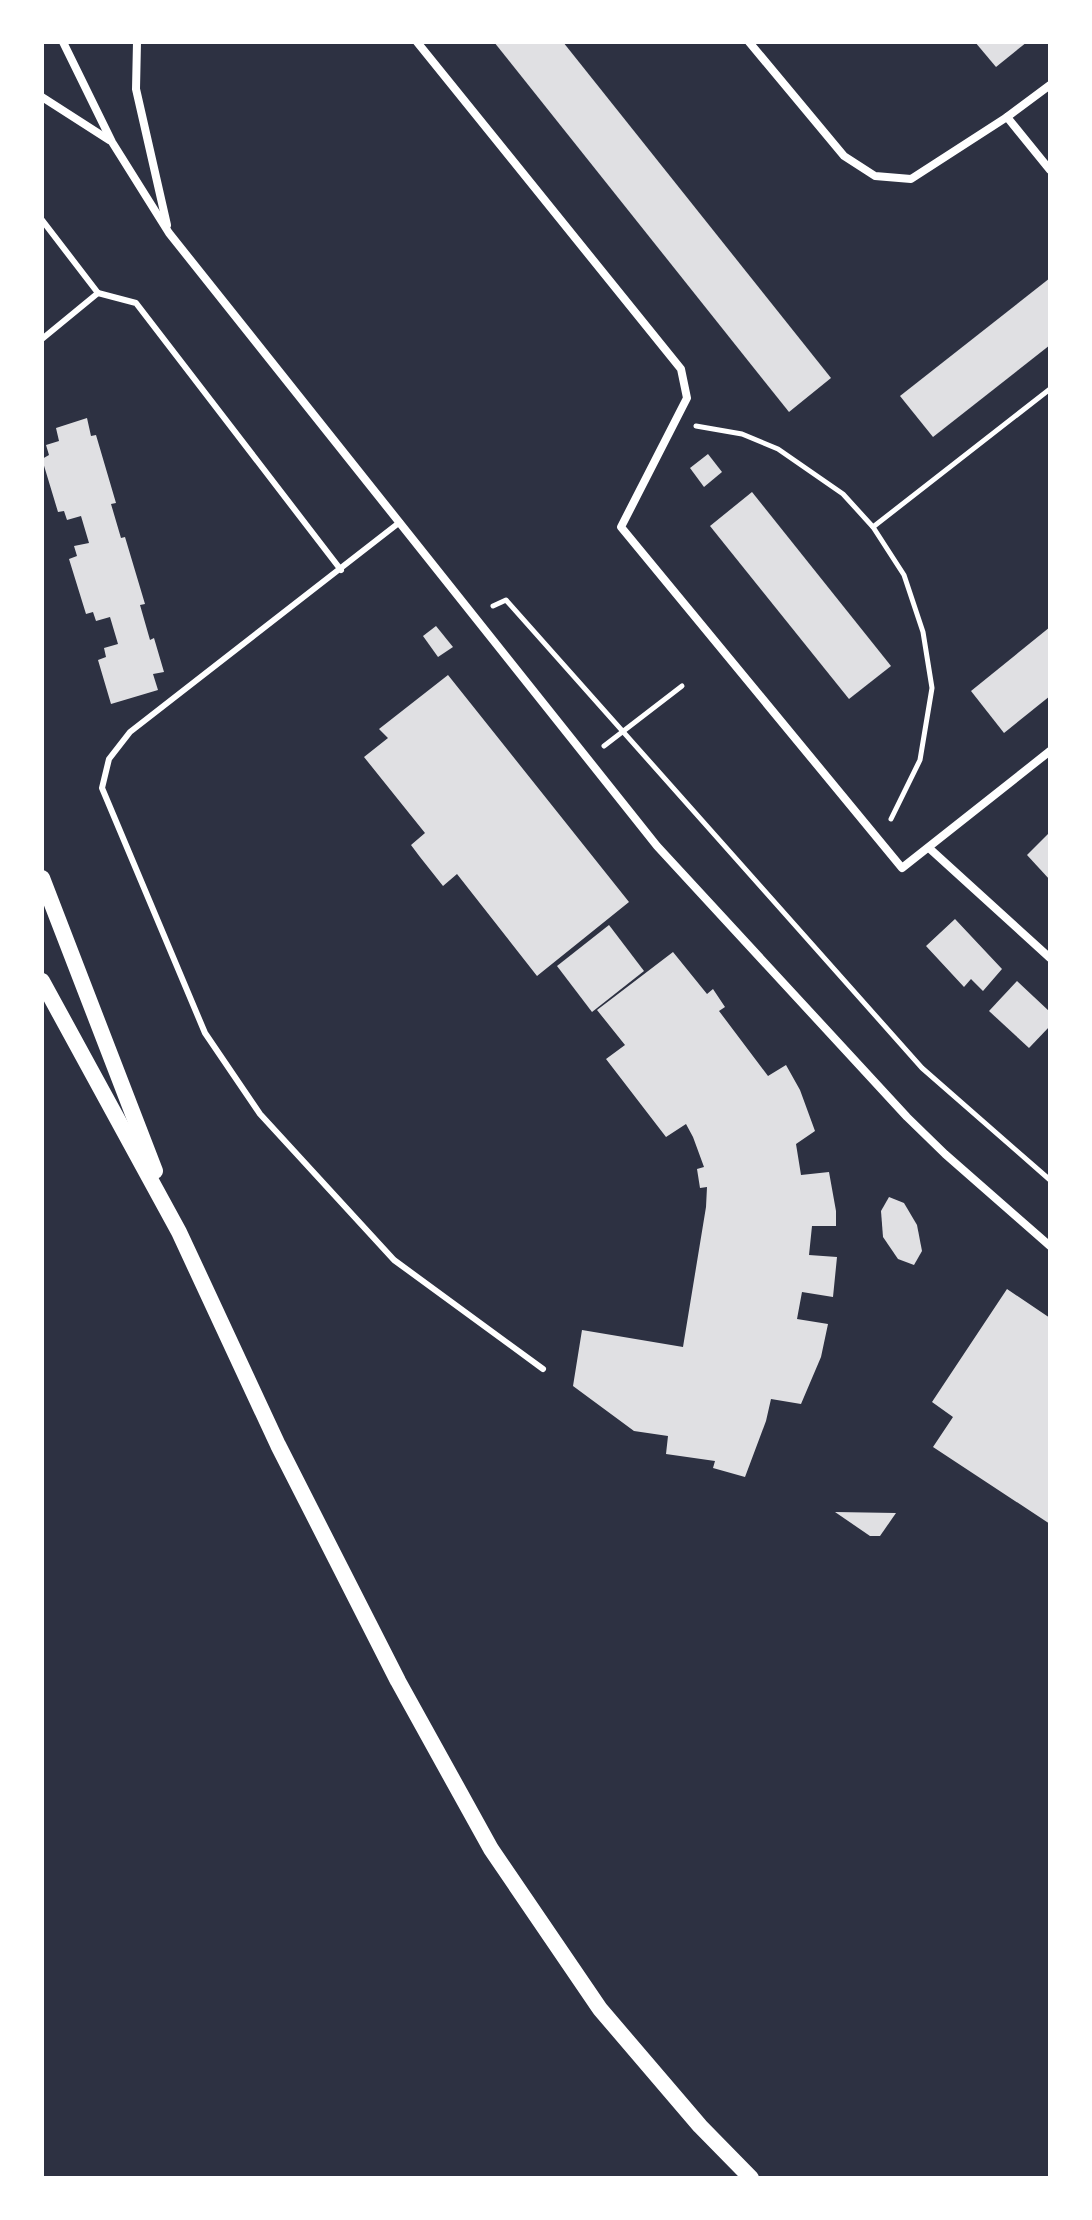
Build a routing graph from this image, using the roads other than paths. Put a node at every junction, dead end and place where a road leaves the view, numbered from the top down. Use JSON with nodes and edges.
{"nodes":[{"id":1,"x":63,"y":42,"type":"edge"},
{"id":2,"x":137,"y":42,"type":"edge"},
{"id":3,"x":417,"y":42,"type":"edge"},
{"id":4,"x":749,"y":42,"type":"edge"},
{"id":5,"x":1050,"y":85,"type":"edge"},
{"id":6,"x":42,"y":97,"type":"edge"},
{"id":7,"x":1007,"y":117,"type":"junction"},
{"id":8,"x":112,"y":142,"type":"junction"},
{"id":9,"x":1050,"y":170,"type":"edge"},
{"id":10,"x":42,"y":220,"type":"edge"},
{"id":11,"x":169,"y":233,"type":"junction"},
{"id":12,"x":98,"y":293,"type":"junction"},
{"id":13,"x":42,"y":339,"type":"edge"},
{"id":14,"x":400,"y":522,"type":"junction"},
{"id":15,"x":341,"y":570,"type":"junction"},
{"id":16,"x":1050,"y":751,"type":"edge"},
{"id":17,"x":929,"y":848,"type":"junction"},
{"id":18,"x":42,"y":878,"type":"edge"},
{"id":19,"x":1050,"y":958,"type":"edge"},
{"id":20,"x":42,"y":981,"type":"edge"},
{"id":21,"x":179,"y":1232,"type":"junction"},
{"id":22,"x":1050,"y":1246,"type":"edge"},
{"id":23,"x":543,"y":1369,"type":"dead end"},
{"id":24,"x":751,"y":2178,"type":"edge"}],
"edges":[{"from":1,"to":8,"type":"street"},
{"from":2,"to":11,"type":"street"},
{"from":3,"to":17,"type":"street"},
{"from":4,"to":7,"type":"street"},
{"from":5,"to":7,"type":"street"},
{"from":6,"to":8,"type":"street"},
{"from":7,"to":9,"type":"street"},
{"from":8,"to":11,"type":"street"},
{"from":10,"to":12,"type":"lane"},
{"from":11,"to":14,"type":"street"},
{"from":12,"to":13,"type":"lane"},
{"from":12,"to":15,"type":"lane"},
{"from":14,"to":15,"type":"lane"},
{"from":14,"to":22,"type":"street"},
{"from":15,"to":23,"type":"lane"},
{"from":16,"to":17,"type":"street"},
{"from":17,"to":19,"type":"street"},
{"from":18,"to":21,"type":"main road"},
{"from":20,"to":21,"type":"main road"},
{"from":21,"to":24,"type":"main road"}]}
